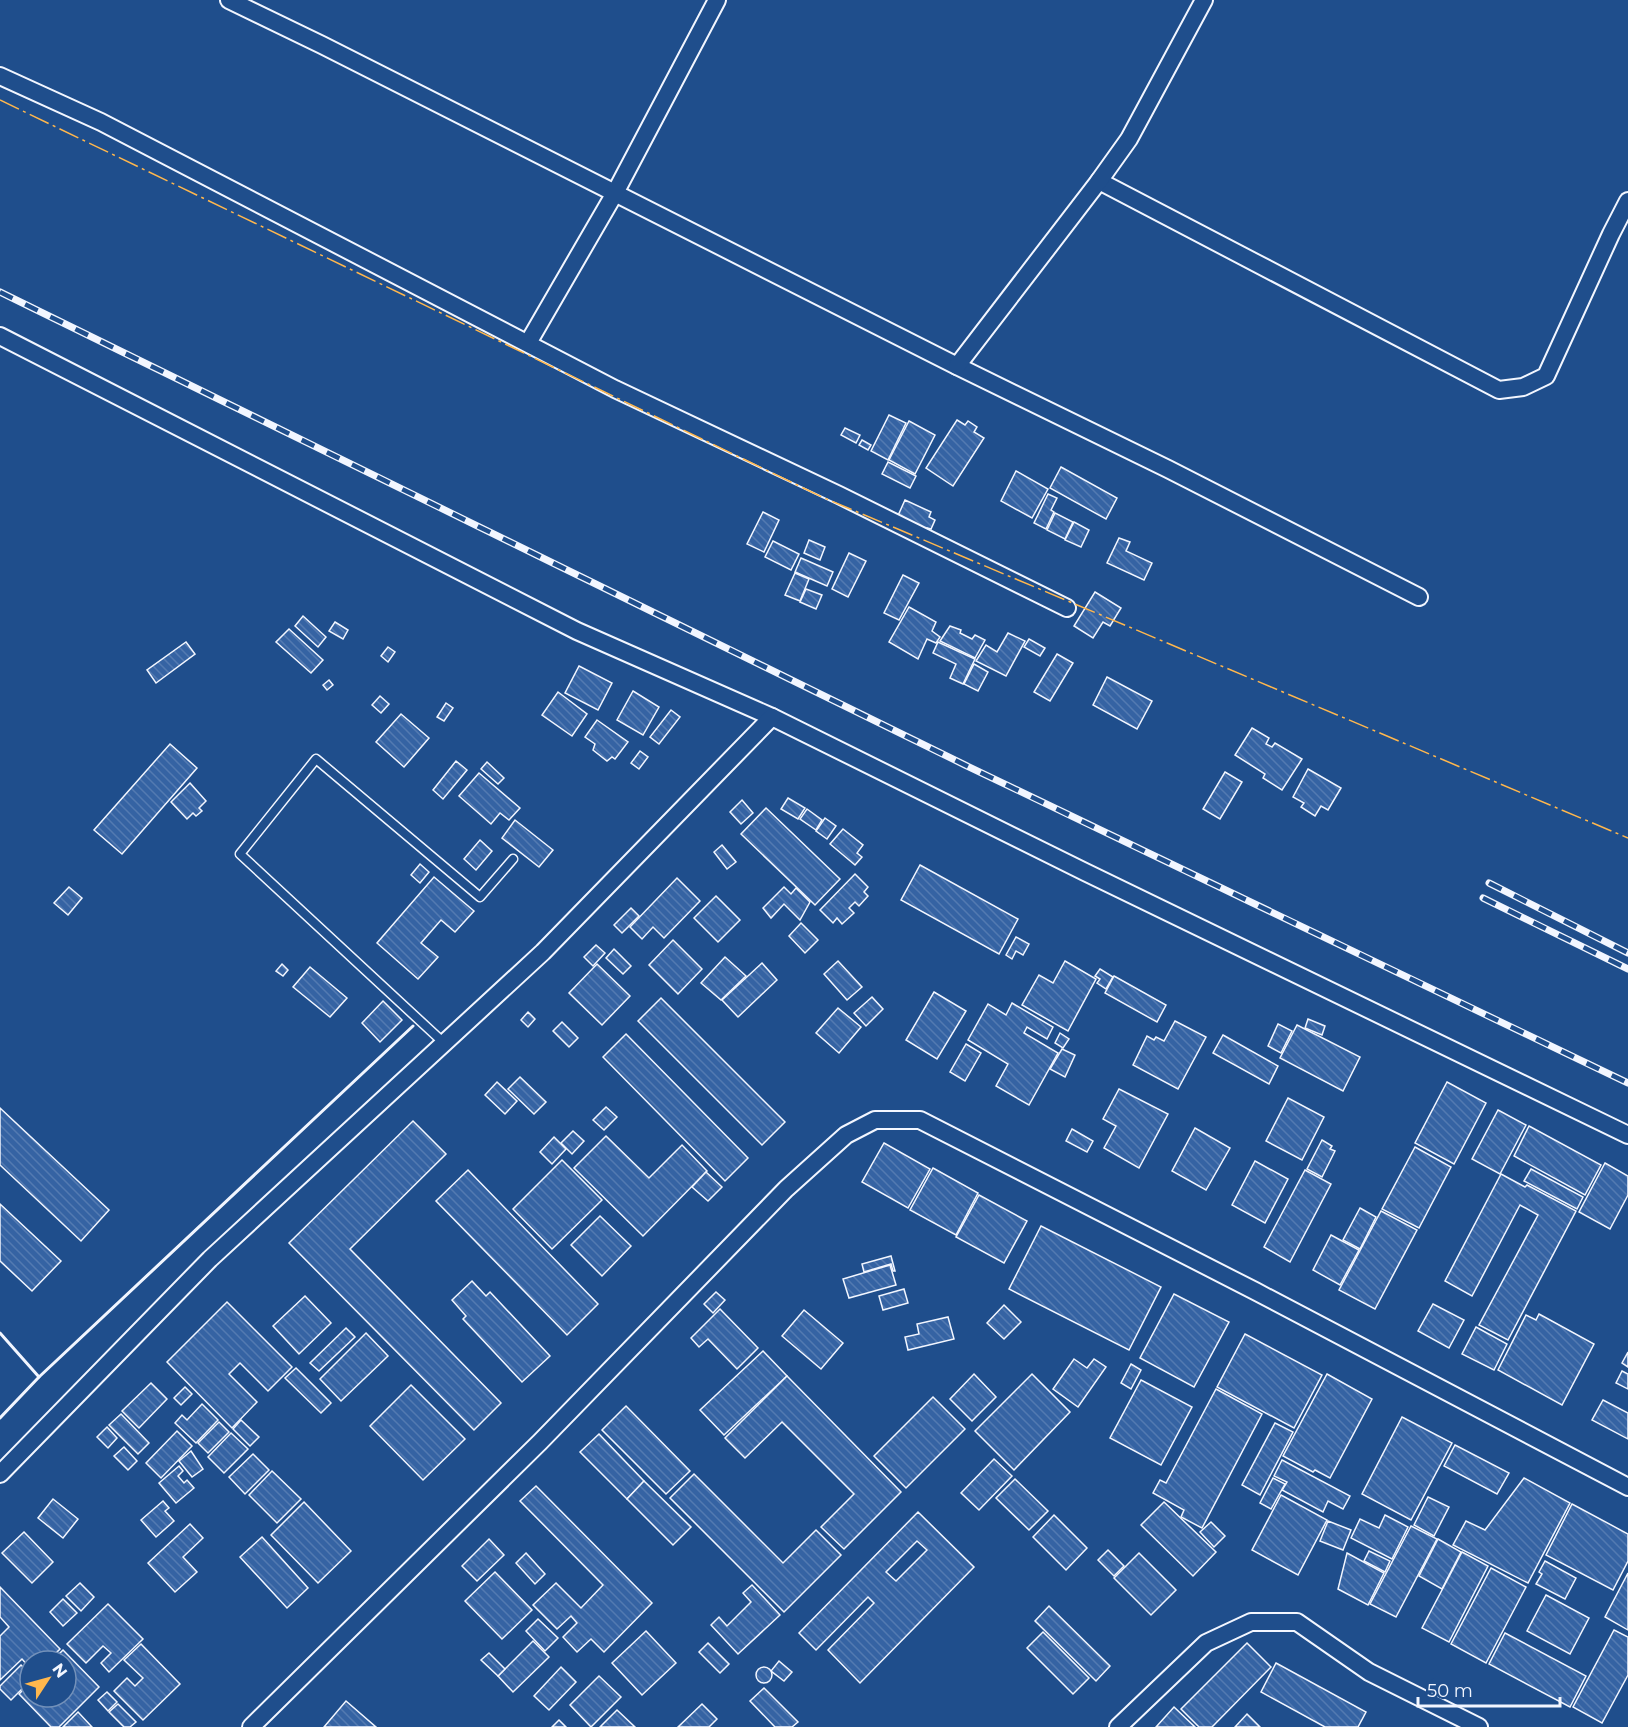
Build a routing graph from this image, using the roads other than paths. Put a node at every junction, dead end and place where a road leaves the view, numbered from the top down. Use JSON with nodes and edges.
{"nodes":[{"id":1,"x":229,"y":0,"type":"edge"},
{"id":2,"x":717,"y":0,"type":"edge"},
{"id":3,"x":1204,"y":0,"type":"edge"},
{"id":4,"x":248,"y":4,"type":"edge"},
{"id":5,"x":0,"y":76,"type":"edge"},
{"id":6,"x":1099,"y":181,"type":"junction"},
{"id":7,"x":615,"y":193,"type":"junction"},
{"id":8,"x":1628,"y":201,"type":"edge"},
{"id":9,"x":0,"y":336,"type":"edge"},
{"id":10,"x":528,"y":343,"type":"junction"},
{"id":11,"x":957,"y":366,"type":"junction"},
{"id":12,"x":1419,"y":597,"type":"dead end"},
{"id":13,"x":1067,"y":608,"type":"dead end"},
{"id":14,"x":772,"y":717,"type":"junction"},
{"id":15,"x":513,"y":859,"type":"dead end"},
{"id":16,"x":444,"y":1043,"type":"junction"},
{"id":17,"x":1628,"y":1135,"type":"edge"},
{"id":18,"x":0,"y":1474,"type":"edge"},
{"id":19,"x":1628,"y":1487,"type":"edge"},
{"id":20,"x":250,"y":1727,"type":"edge"},
{"id":21,"x":1118,"y":1727,"type":"edge"},
{"id":22,"x":1479,"y":1727,"type":"edge"}],
"edges":[{"from":1,"to":4,"type":"street"},
{"from":2,"to":7,"type":"street"},
{"from":3,"to":6,"type":"street"},
{"from":4,"to":7,"type":"street"},
{"from":5,"to":10,"type":"street"},
{"from":6,"to":8,"type":"street"},
{"from":6,"to":11,"type":"street"},
{"from":7,"to":10,"type":"street"},
{"from":7,"to":11,"type":"street"},
{"from":9,"to":14,"type":"street"},
{"from":10,"to":13,"type":"street"},
{"from":11,"to":12,"type":"street"},
{"from":14,"to":16,"type":"street"},
{"from":14,"to":17,"type":"street"},
{"from":15,"to":16,"type":"lane"},
{"from":16,"to":18,"type":"street"},
{"from":19,"to":20,"type":"street"},
{"from":21,"to":22,"type":"street"}]}
